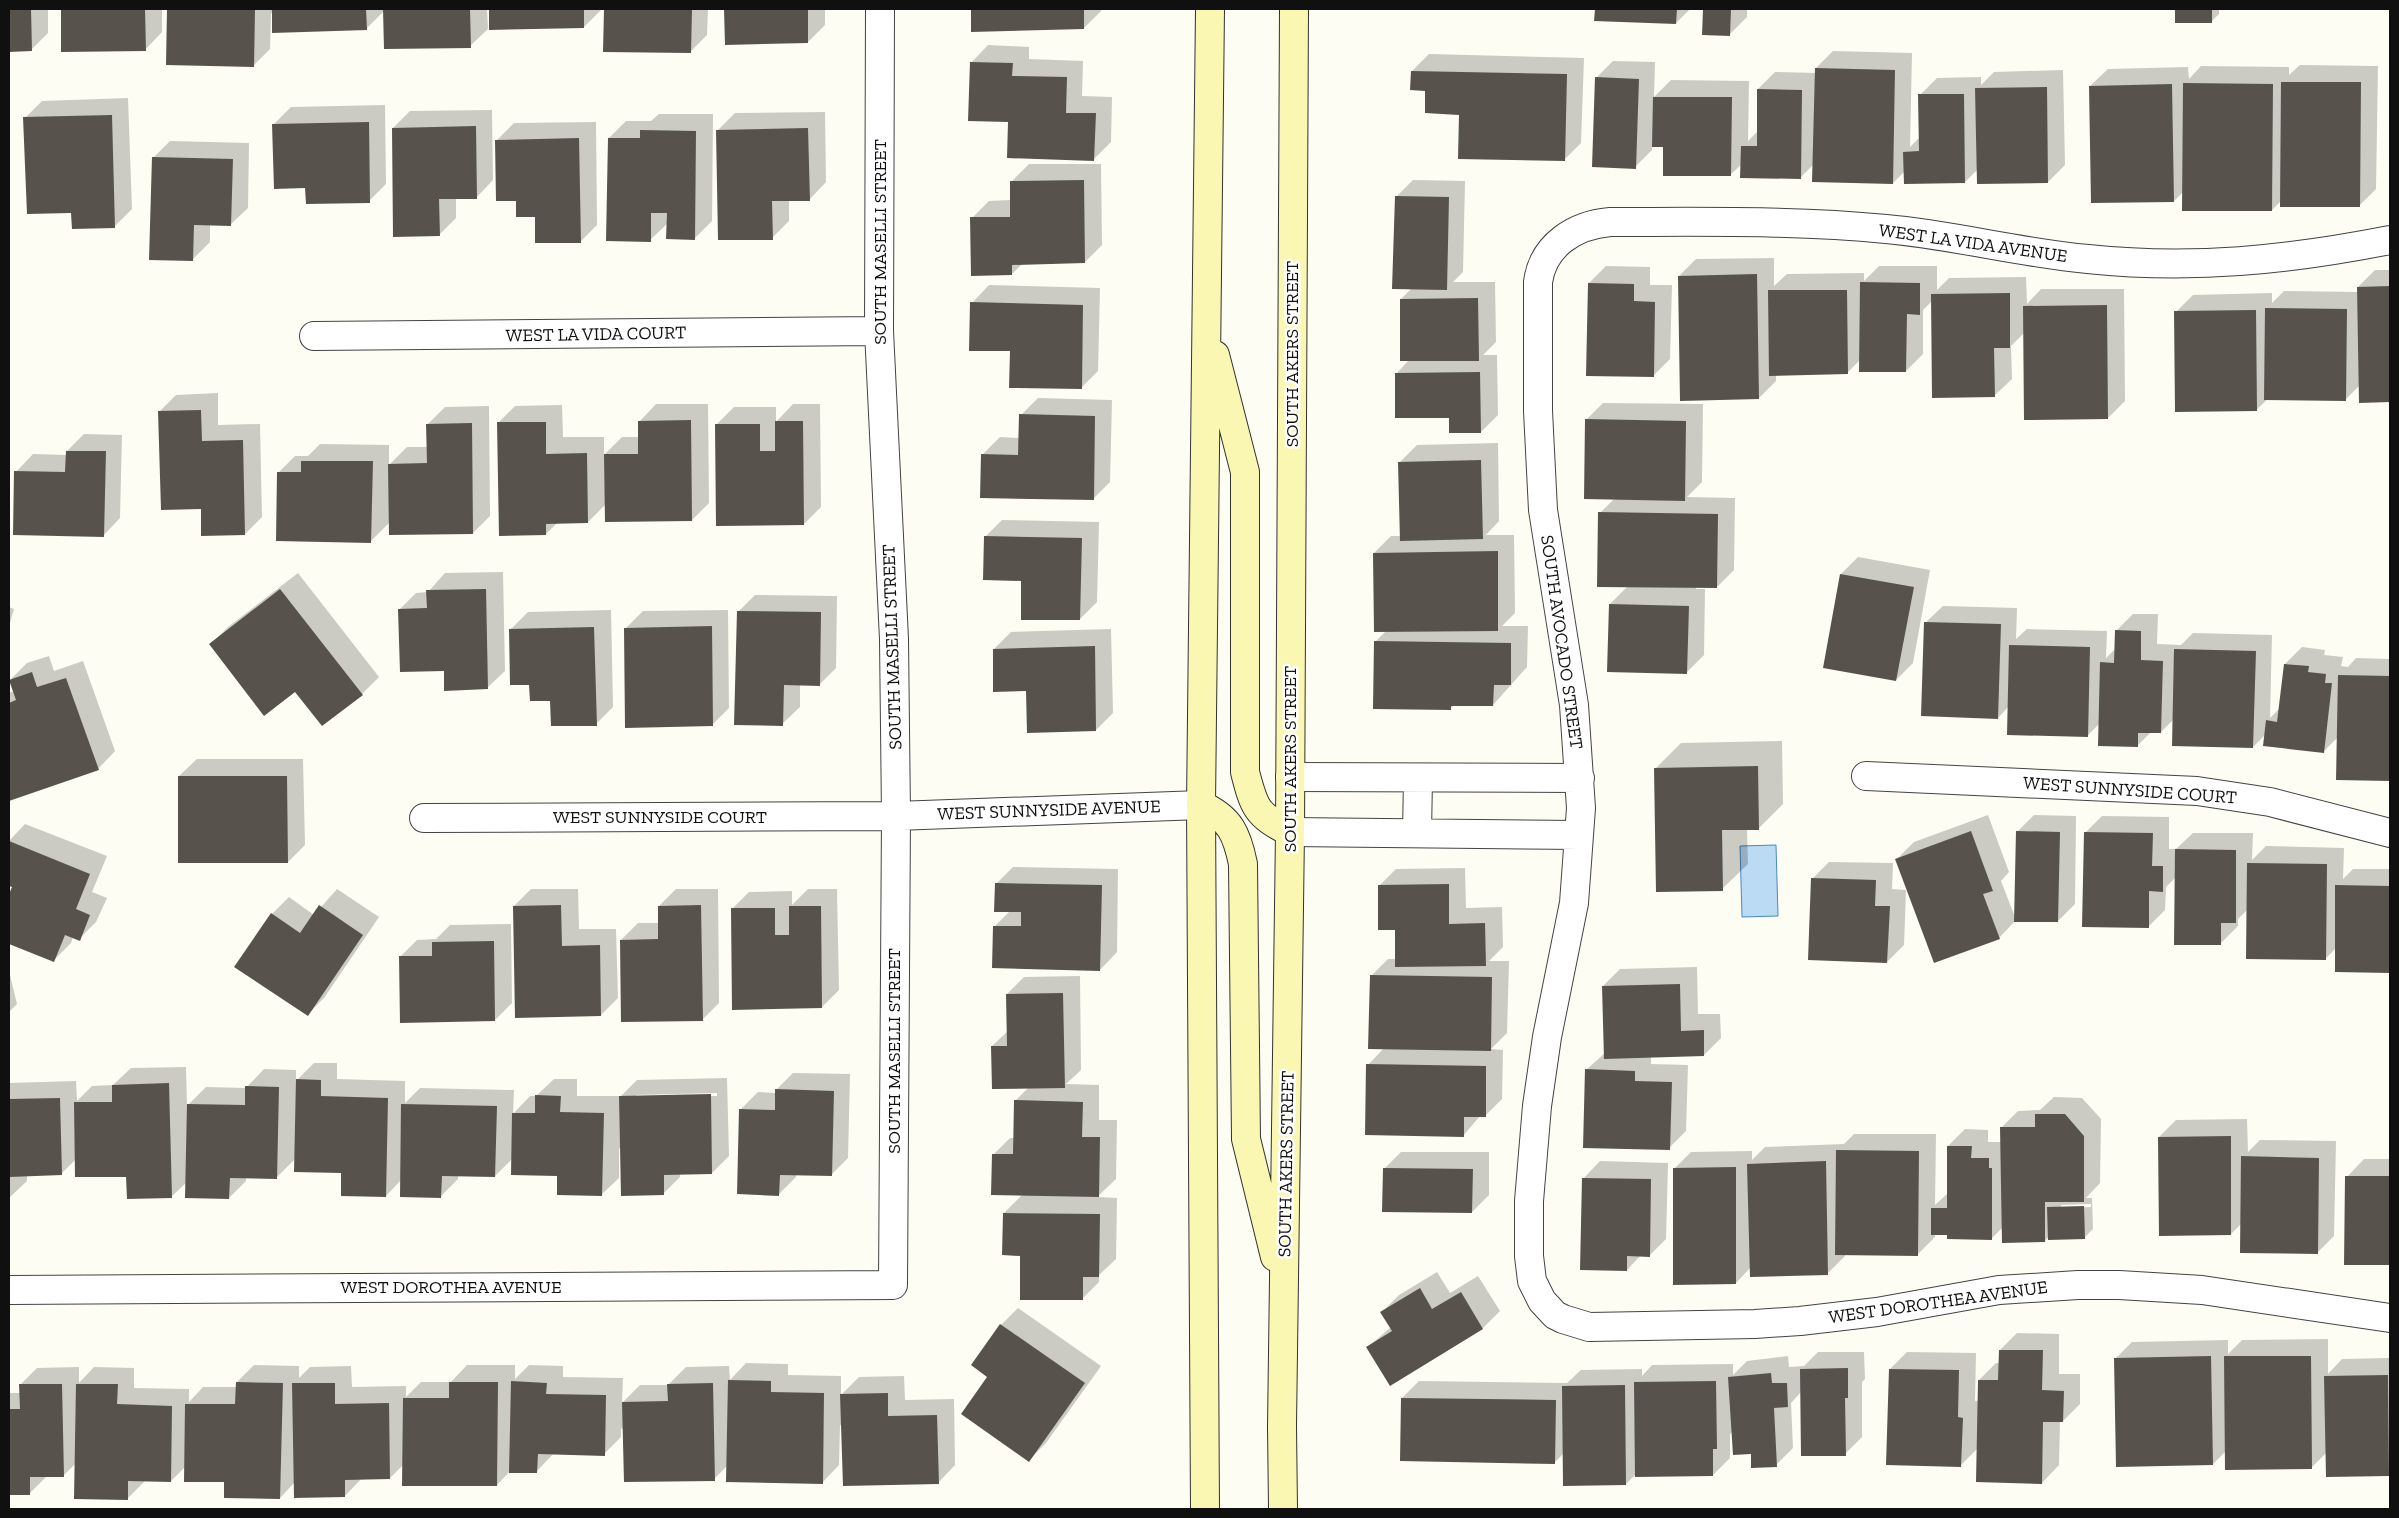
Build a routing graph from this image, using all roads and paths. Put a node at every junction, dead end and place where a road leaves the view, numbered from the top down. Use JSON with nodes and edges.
{"nodes":[{"id":1,"x":880,"y":9,"type":"edge"},
{"id":2,"x":1210,"y":9,"type":"edge"},
{"id":3,"x":1294,"y":9,"type":"edge"},
{"id":4,"x":2390,"y":240,"type":"edge"},
{"id":5,"x":1558,"y":242,"type":"joint"},
{"id":6,"x":1206,"y":320,"type":"junction"},
{"id":7,"x":879,"y":331,"type":"junction"},
{"id":8,"x":314,"y":336,"type":"dead end"},
{"id":9,"x":1866,"y":776,"type":"dead end"},
{"id":10,"x":1290,"y":777,"type":"junction"},
{"id":11,"x":1580,"y":778,"type":"junction"},
{"id":12,"x":1418,"y":779,"type":"junction"},
{"id":13,"x":1201,"y":805,"type":"junction"},
{"id":14,"x":896,"y":816,"type":"junction"},
{"id":15,"x":424,"y":818,"type":"dead end"},
{"id":16,"x":1290,"y":832,"type":"junction"},
{"id":17,"x":1418,"y":833,"type":"junction"},
{"id":18,"x":2390,"y":833,"type":"edge"},
{"id":19,"x":1579,"y":835,"type":"junction"},
{"id":20,"x":893,"y":1284,"type":"joint"},
{"id":21,"x":9,"y":1290,"type":"edge"},
{"id":22,"x":1284,"y":1292,"type":"junction"},
{"id":23,"x":1548,"y":1308,"type":"joint"},
{"id":24,"x":2390,"y":1318,"type":"edge"},
{"id":25,"x":1204,"y":1509,"type":"edge"},
{"id":26,"x":1283,"y":1509,"type":"edge"}],
"edges":[{"from":1,"to":7,"type":"street","name":"SOUTH MASELLI STREET"},
{"from":2,"to":6,"type":"main road"},
{"from":3,"to":10,"type":"main road","name":"SOUTH AKERS STREET"},
{"from":4,"to":5,"type":"street","name":"WEST LA VIDA AVENUE"},
{"from":5,"to":11,"type":"street","name":"SOUTH AVOCADO STREET"},
{"from":6,"to":13,"type":"main road"},
{"from":6,"to":16,"type":"main road"},
{"from":7,"to":8,"type":"street","name":"WEST LA VIDA COURT"},
{"from":7,"to":14,"type":"street","name":"SOUTH MASELLI STREET"},
{"from":9,"to":18,"type":"street","name":"WEST SUNNYSIDE COURT"},
{"from":10,"to":12,"type":"street"},
{"from":10,"to":16,"type":"main road","name":"SOUTH AKERS STREET"},
{"from":11,"to":12,"type":"street"},
{"from":11,"to":19,"type":"street","name":"SOUTH AVOCADO STREET"},
{"from":12,"to":17,"type":"street"},
{"from":13,"to":14,"type":"street","name":"WEST SUNNYSIDE AVENUE"},
{"from":13,"to":22,"type":"main road"},
{"from":13,"to":25,"type":"main road"},
{"from":14,"to":15,"type":"street","name":"WEST SUNNYSIDE COURT"},
{"from":14,"to":20,"type":"street","name":"SOUTH MASELLI STREET"},
{"from":16,"to":17,"type":"street"},
{"from":16,"to":22,"type":"main road","name":"SOUTH AKERS STREET"},
{"from":17,"to":19,"type":"street"},
{"from":19,"to":23,"type":"street","name":"SOUTH AVOCADO STREET"},
{"from":20,"to":21,"type":"street","name":"WEST DOROTHEA AVENUE"},
{"from":22,"to":26,"type":"main road","name":"SOUTH AKERS STREET"},
{"from":23,"to":24,"type":"street","name":"WEST DOROTHEA AVENUE"}]}
